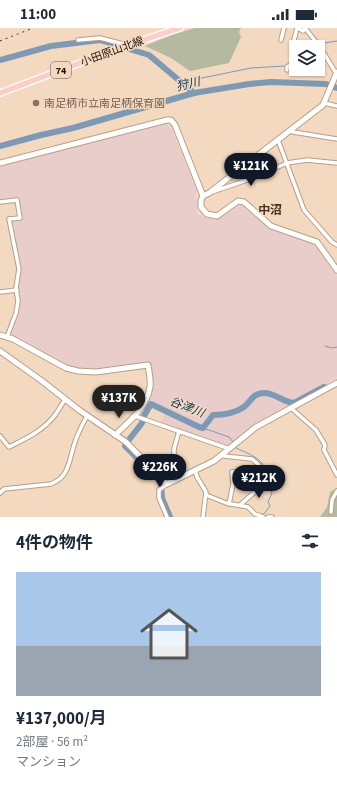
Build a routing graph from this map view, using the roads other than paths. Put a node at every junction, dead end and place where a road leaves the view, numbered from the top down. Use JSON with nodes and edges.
{"nodes":[{"id":1,"x":180,"y":28,"type":"edge"},
{"id":2,"x":284,"y":28,"type":"edge"},
{"id":3,"x":298,"y":28,"type":"edge"},
{"id":4,"x":305,"y":28,"type":"edge"},
{"id":5,"x":166,"y":30,"type":"edge"},
{"id":6,"x":78,"y":40,"type":"dead end"},
{"id":7,"x":281,"y":40,"type":"dead end"},
{"id":8,"x":294,"y":40,"type":"edge"},
{"id":9,"x":313,"y":40,"type":"edge"},
{"id":10,"x":128,"y":45,"type":"junction"},
{"id":11,"x":325,"y":56,"type":"edge"},
{"id":12,"x":289,"y":66,"type":"edge"},
{"id":13,"x":287,"y":70,"type":"dead end"},
{"id":14,"x":337,"y":73,"type":"edge"},
{"id":15,"x":0,"y":92,"type":"edge"},
{"id":16,"x":324,"y":103,"type":"junction"},
{"id":17,"x":337,"y":106,"type":"edge"},
{"id":18,"x":290,"y":130,"type":"junction"},
{"id":19,"x":337,"y":139,"type":"edge"},
{"id":20,"x":278,"y":140,"type":"junction"},
{"id":21,"x":0,"y":163,"type":"edge"},
{"id":22,"x":287,"y":163,"type":"junction"},
{"id":23,"x":337,"y":163,"type":"edge"},
{"id":24,"x":209,"y":193,"type":"junction"},
{"id":25,"x":203,"y":196,"type":"junction"},
{"id":26,"x":0,"y":202,"type":"edge"},
{"id":27,"x":337,"y":245,"type":"edge"},
{"id":28,"x":337,"y":270,"type":"edge"},
{"id":29,"x":17,"y":290,"type":"junction"},
{"id":30,"x":0,"y":292,"type":"edge"},
{"id":31,"x":0,"y":335,"type":"edge"},
{"id":32,"x":7,"y":337,"type":"junction"},
{"id":33,"x":0,"y":351,"type":"edge"},
{"id":34,"x":337,"y":383,"type":"edge"},
{"id":35,"x":65,"y":400,"type":"junction"},
{"id":36,"x":291,"y":408,"type":"junction"},
{"id":37,"x":87,"y":416,"type":"junction"},
{"id":38,"x":135,"y":416,"type":"junction"},
{"id":39,"x":179,"y":431,"type":"junction"},
{"id":40,"x":115,"y":435,"type":"junction"},
{"id":41,"x":0,"y":436,"type":"edge"},
{"id":42,"x":230,"y":449,"type":"junction"},
{"id":43,"x":223,"y":454,"type":"junction"},
{"id":44,"x":171,"y":463,"type":"dead end"},
{"id":45,"x":259,"y":466,"type":"dead end"},
{"id":46,"x":195,"y":470,"type":"junction"},
{"id":47,"x":247,"y":471,"type":"dead end"},
{"id":48,"x":337,"y":475,"type":"edge"},
{"id":49,"x":265,"y":483,"type":"dead end"},
{"id":50,"x":167,"y":484,"type":"junction"},
{"id":51,"x":337,"y":491,"type":"edge"},
{"id":52,"x":0,"y":493,"type":"edge"},
{"id":53,"x":206,"y":495,"type":"junction"},
{"id":54,"x":229,"y":504,"type":"junction"},
{"id":55,"x":240,"y":505,"type":"junction"},
{"id":56,"x":331,"y":512,"type":"dead end"},
{"id":57,"x":255,"y":514,"type":"junction"},
{"id":58,"x":167,"y":517,"type":"edge"},
{"id":59,"x":203,"y":517,"type":"edge"},
{"id":60,"x":251,"y":517,"type":"edge"},
{"id":61,"x":263,"y":517,"type":"edge"},
{"id":62,"x":268,"y":517,"type":"edge"},
{"id":63,"x":272,"y":517,"type":"edge"}],
"edges":[{"from":1,"to":5,"type":"main road","name":"小田原山北線","number":"74"},
{"from":2,"to":7,"type":"street"},
{"from":3,"to":4,"type":"street"},
{"from":3,"to":8,"type":"street"},
{"from":4,"to":9,"type":"street"},
{"from":5,"to":10,"type":"main road","name":"小田原山北線","number":"74"},
{"from":6,"to":10,"type":"street"},
{"from":10,"to":15,"type":"main road","name":"小田原山北線","number":"74"},
{"from":11,"to":14,"type":"street"},
{"from":12,"to":13,"type":"street"},
{"from":14,"to":16,"type":"street"},
{"from":16,"to":17,"type":"street"},
{"from":16,"to":18,"type":"street"},
{"from":18,"to":19,"type":"street"},
{"from":18,"to":20,"type":"street"},
{"from":20,"to":22,"type":"street"},
{"from":20,"to":24,"type":"street"},
{"from":21,"to":25,"type":"street"},
{"from":22,"to":23,"type":"street"},
{"from":22,"to":24,"type":"street"},
{"from":22,"to":27,"type":"street"},
{"from":24,"to":25,"type":"street"},
{"from":25,"to":28,"type":"street"},
{"from":26,"to":29,"type":"street"},
{"from":29,"to":30,"type":"street"},
{"from":29,"to":32,"type":"street"},
{"from":31,"to":32,"type":"street"},
{"from":32,"to":38,"type":"street"},
{"from":33,"to":35,"type":"street"},
{"from":34,"to":36,"type":"street"},
{"from":35,"to":37,"type":"street"},
{"from":35,"to":41,"type":"street"},
{"from":36,"to":42,"type":"street"},
{"from":36,"to":48,"type":"street"},
{"from":37,"to":40,"type":"street"},
{"from":37,"to":52,"type":"street"},
{"from":38,"to":39,"type":"street"},
{"from":38,"to":40,"type":"street"},
{"from":39,"to":42,"type":"street"},
{"from":39,"to":44,"type":"street"},
{"from":40,"to":50,"type":"street"},
{"from":42,"to":43,"type":"street"},
{"from":43,"to":45,"type":"street"},
{"from":43,"to":46,"type":"street"},
{"from":46,"to":50,"type":"street"},
{"from":46,"to":53,"type":"street"},
{"from":47,"to":54,"type":"street"},
{"from":49,"to":55,"type":"street"},
{"from":50,"to":58,"type":"street"},
{"from":51,"to":56,"type":"street"},
{"from":53,"to":54,"type":"street"},
{"from":53,"to":59,"type":"street"},
{"from":54,"to":55,"type":"street"},
{"from":55,"to":57,"type":"street"},
{"from":57,"to":60,"type":"street"},
{"from":57,"to":61,"type":"street"},
{"from":62,"to":63,"type":"street"}]}
